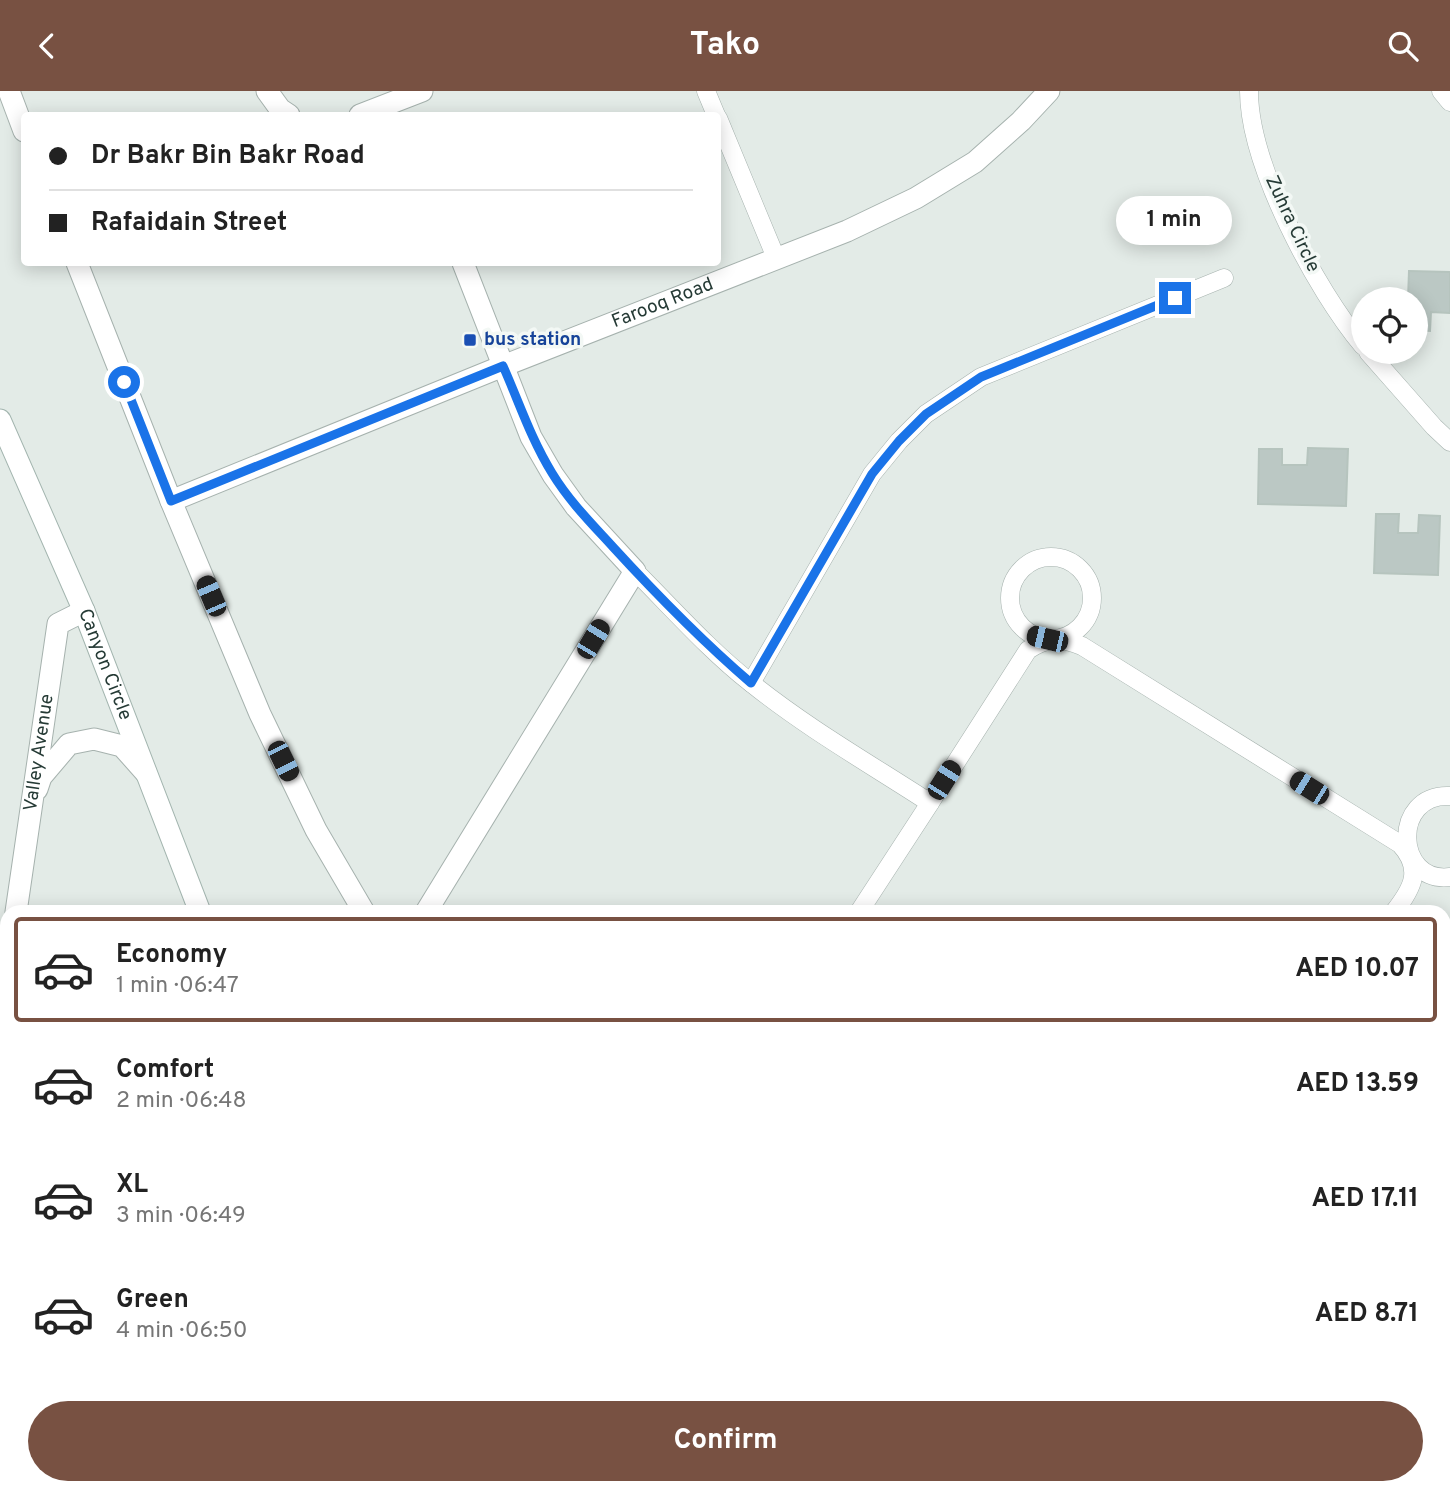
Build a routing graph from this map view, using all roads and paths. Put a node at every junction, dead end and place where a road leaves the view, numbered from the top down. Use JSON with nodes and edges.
{"nodes":[{"id":1,"x":9,"y":91,"type":"edge"},
{"id":2,"x":267,"y":91,"type":"edge"},
{"id":3,"x":422,"y":91,"type":"edge"},
{"id":4,"x":706,"y":91,"type":"edge"},
{"id":5,"x":1049,"y":91,"type":"edge"},
{"id":6,"x":1249,"y":91,"type":"edge"},
{"id":7,"x":1441,"y":91,"type":"edge"},
{"id":8,"x":1450,"y":102,"type":"edge"},
{"id":9,"x":403,"y":108,"type":"edge"},
{"id":10,"x":284,"y":112,"type":"edge"},
{"id":11,"x":378,"y":112,"type":"edge"},
{"id":12,"x":715,"y":112,"type":"edge"},
{"id":13,"x":21,"y":123,"type":"edge"},
{"id":14,"x":721,"y":127,"type":"edge"},
{"id":15,"x":776,"y":258,"type":"junction"},
{"id":16,"x":78,"y":266,"type":"edge"},
{"id":17,"x":464,"y":266,"type":"edge"},
{"id":18,"x":1224,"y":278,"type":"dead end"},
{"id":19,"x":1351,"y":332,"type":"edge"},
{"id":20,"x":1378,"y":364,"type":"edge"},
{"id":21,"x":503,"y":366,"type":"junction"},
{"id":22,"x":0,"y":420,"type":"edge"},
{"id":23,"x":1450,"y":442,"type":"edge"},
{"id":24,"x":171,"y":501,"type":"junction"},
{"id":25,"x":635,"y":571,"type":"junction"},
{"id":26,"x":84,"y":611,"type":"junction"},
{"id":27,"x":1055,"y":638,"type":"junction"},
{"id":28,"x":751,"y":683,"type":"junction"},
{"id":29,"x":147,"y":774,"type":"junction"},
{"id":30,"x":1450,"y":796,"type":"edge"},
{"id":31,"x":930,"y":803,"type":"junction"},
{"id":32,"x":29,"y":815,"type":"junction"},
{"id":33,"x":1410,"y":855,"type":"junction"},
{"id":34,"x":1450,"y":877,"type":"edge"},
{"id":35,"x":17,"y":905,"type":"edge"},
{"id":36,"x":197,"y":905,"type":"edge"},
{"id":37,"x":360,"y":905,"type":"edge"},
{"id":38,"x":430,"y":905,"type":"edge"},
{"id":39,"x":864,"y":905,"type":"edge"},
{"id":40,"x":1398,"y":905,"type":"edge"}],
"edges":[{"from":1,"to":13,"type":"street"},
{"from":2,"to":10,"type":"street"},
{"from":3,"to":9,"type":"street"},
{"from":4,"to":12,"type":"lane"},
{"from":5,"to":15,"type":"street","name":"Farooq Road"},
{"from":6,"to":19,"type":"lane","name":"Zuhra Circle"},
{"from":7,"to":8,"type":"lane"},
{"from":9,"to":11,"type":"street"},
{"from":14,"to":15,"type":"lane"},
{"from":15,"to":21,"type":"street","name":"Farooq Road"},
{"from":16,"to":24,"type":"street"},
{"from":17,"to":21,"type":"street"},
{"from":18,"to":28,"type":"lane"},
{"from":20,"to":23,"type":"lane"},
{"from":21,"to":24,"type":"street","name":"Farooq Road"},
{"from":21,"to":25,"type":"street"},
{"from":22,"to":26,"type":"street","name":"Canyon Circle"},
{"from":24,"to":37,"type":"street"},
{"from":25,"to":28,"type":"lane"},
{"from":25,"to":38,"type":"street"},
{"from":26,"to":29,"type":"street","name":"Canyon Circle"},
{"from":26,"to":32,"type":"street","name":"Valley Avenue"},
{"from":27,"to":27,"type":"lane"},
{"from":27,"to":31,"type":"lane"},
{"from":27,"to":33,"type":"lane"},
{"from":28,"to":31,"type":"lane"},
{"from":29,"to":32,"type":"street"},
{"from":29,"to":36,"type":"street","name":"Canyon Circle"},
{"from":30,"to":33,"type":"lane"},
{"from":31,"to":39,"type":"lane"},
{"from":32,"to":35,"type":"street","name":"Valley Avenue"},
{"from":33,"to":34,"type":"lane"},
{"from":33,"to":40,"type":"lane"}]}
